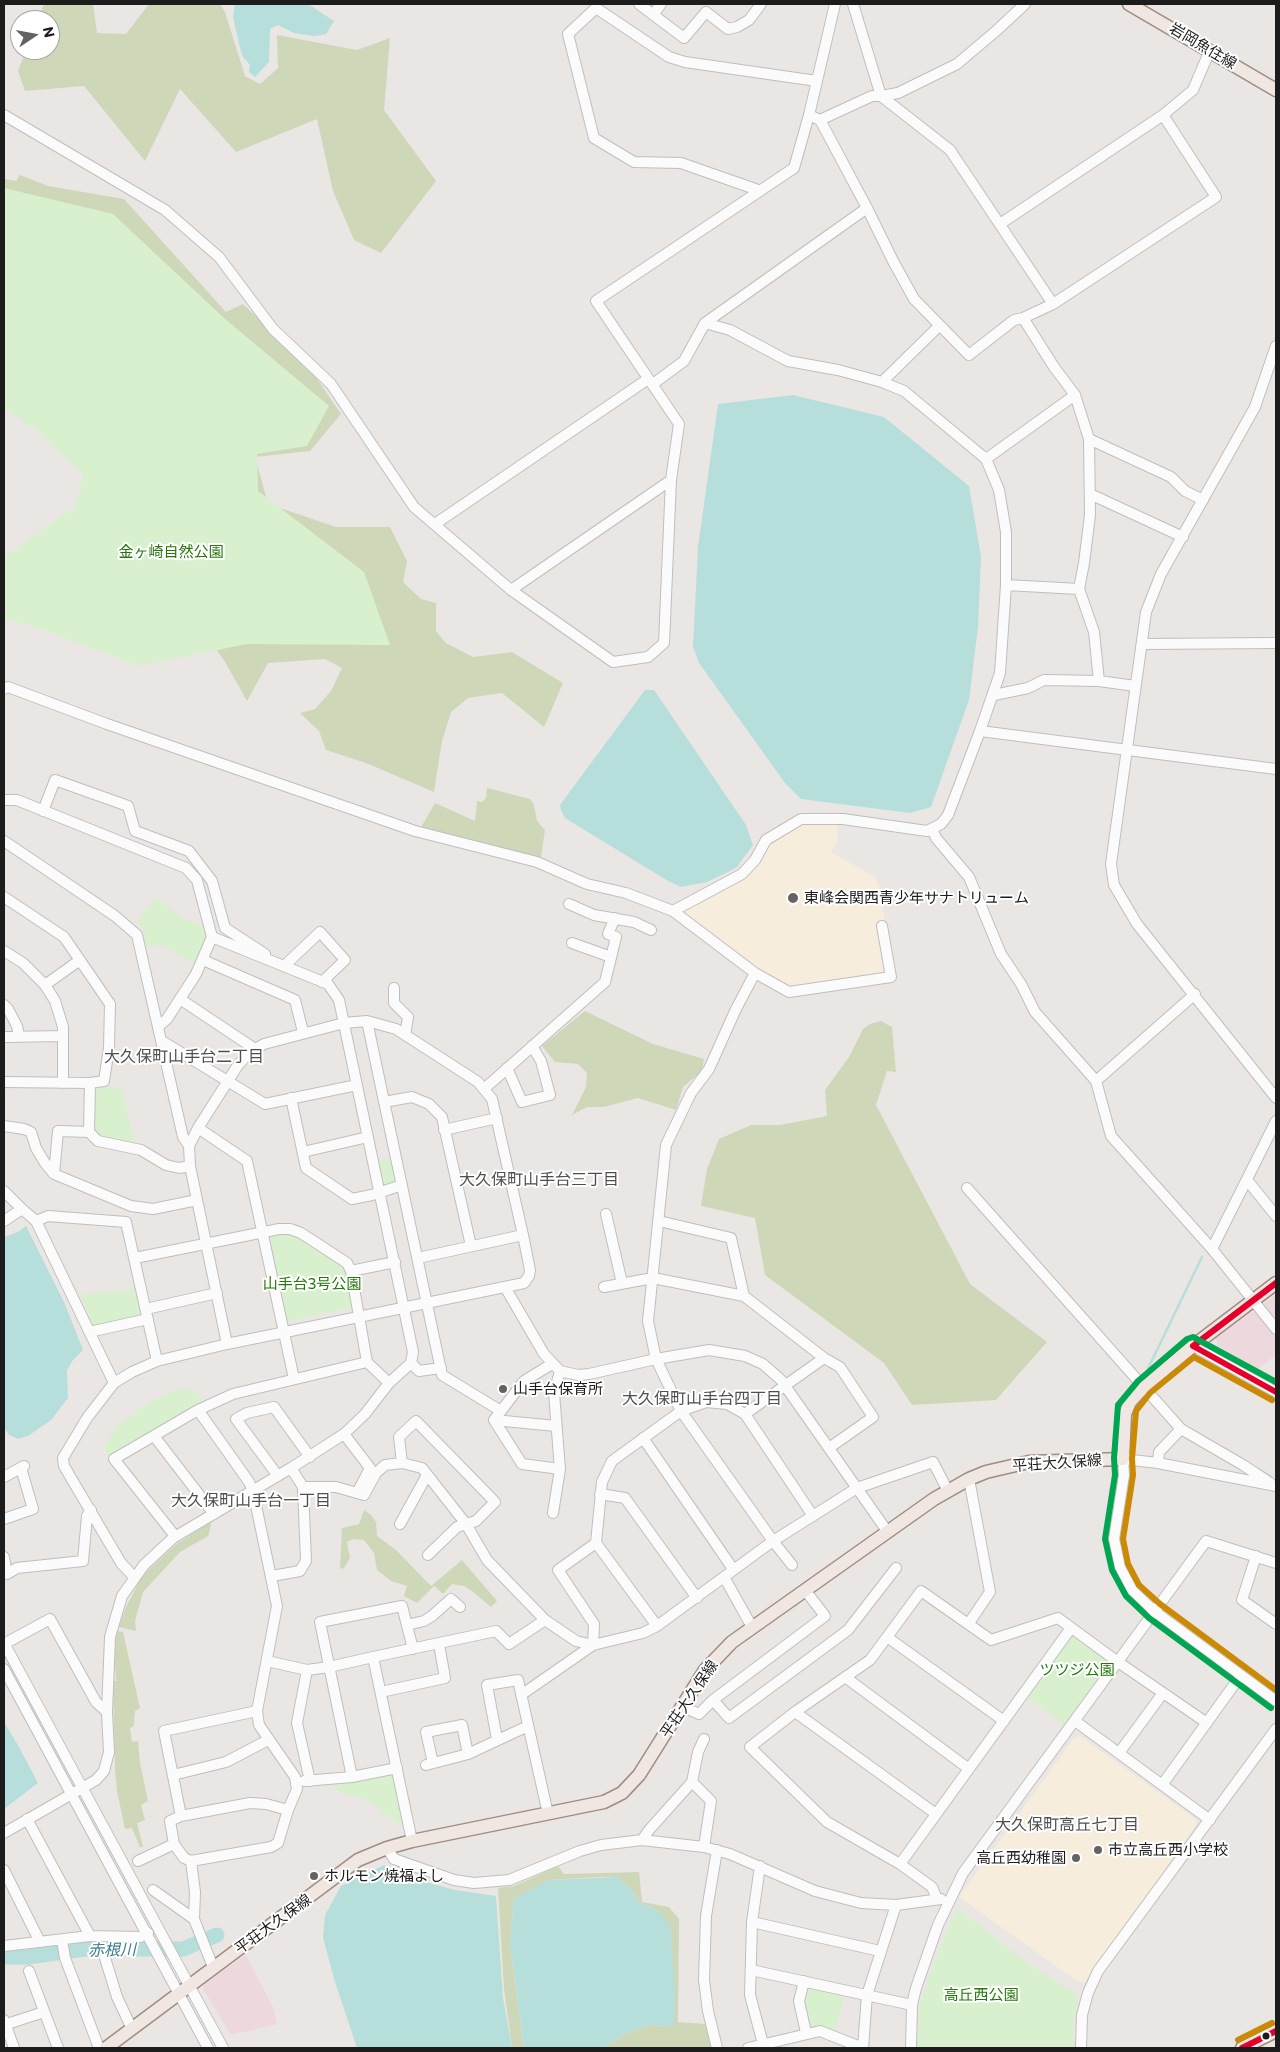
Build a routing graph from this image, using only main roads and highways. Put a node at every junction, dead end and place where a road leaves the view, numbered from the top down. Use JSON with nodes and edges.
{"nodes":[{"id":1,"x":1129,"y":4,"type":"edge"},
{"id":2,"x":1276,"y":90,"type":"edge"},
{"id":3,"x":1276,"y":1283,"type":"edge"},
{"id":4,"x":1276,"y":2031,"type":"edge"},
{"id":5,"x":106,"y":2048,"type":"edge"},
{"id":6,"x":1242,"y":2048,"type":"edge"}],
"edges":[{"from":1,"to":2,"type":"main road","name":"岩岡魚住線"},
{"from":3,"to":5,"type":"main road","name":"平荘大久保線"},
{"from":4,"to":6,"type":"main road"}]}
